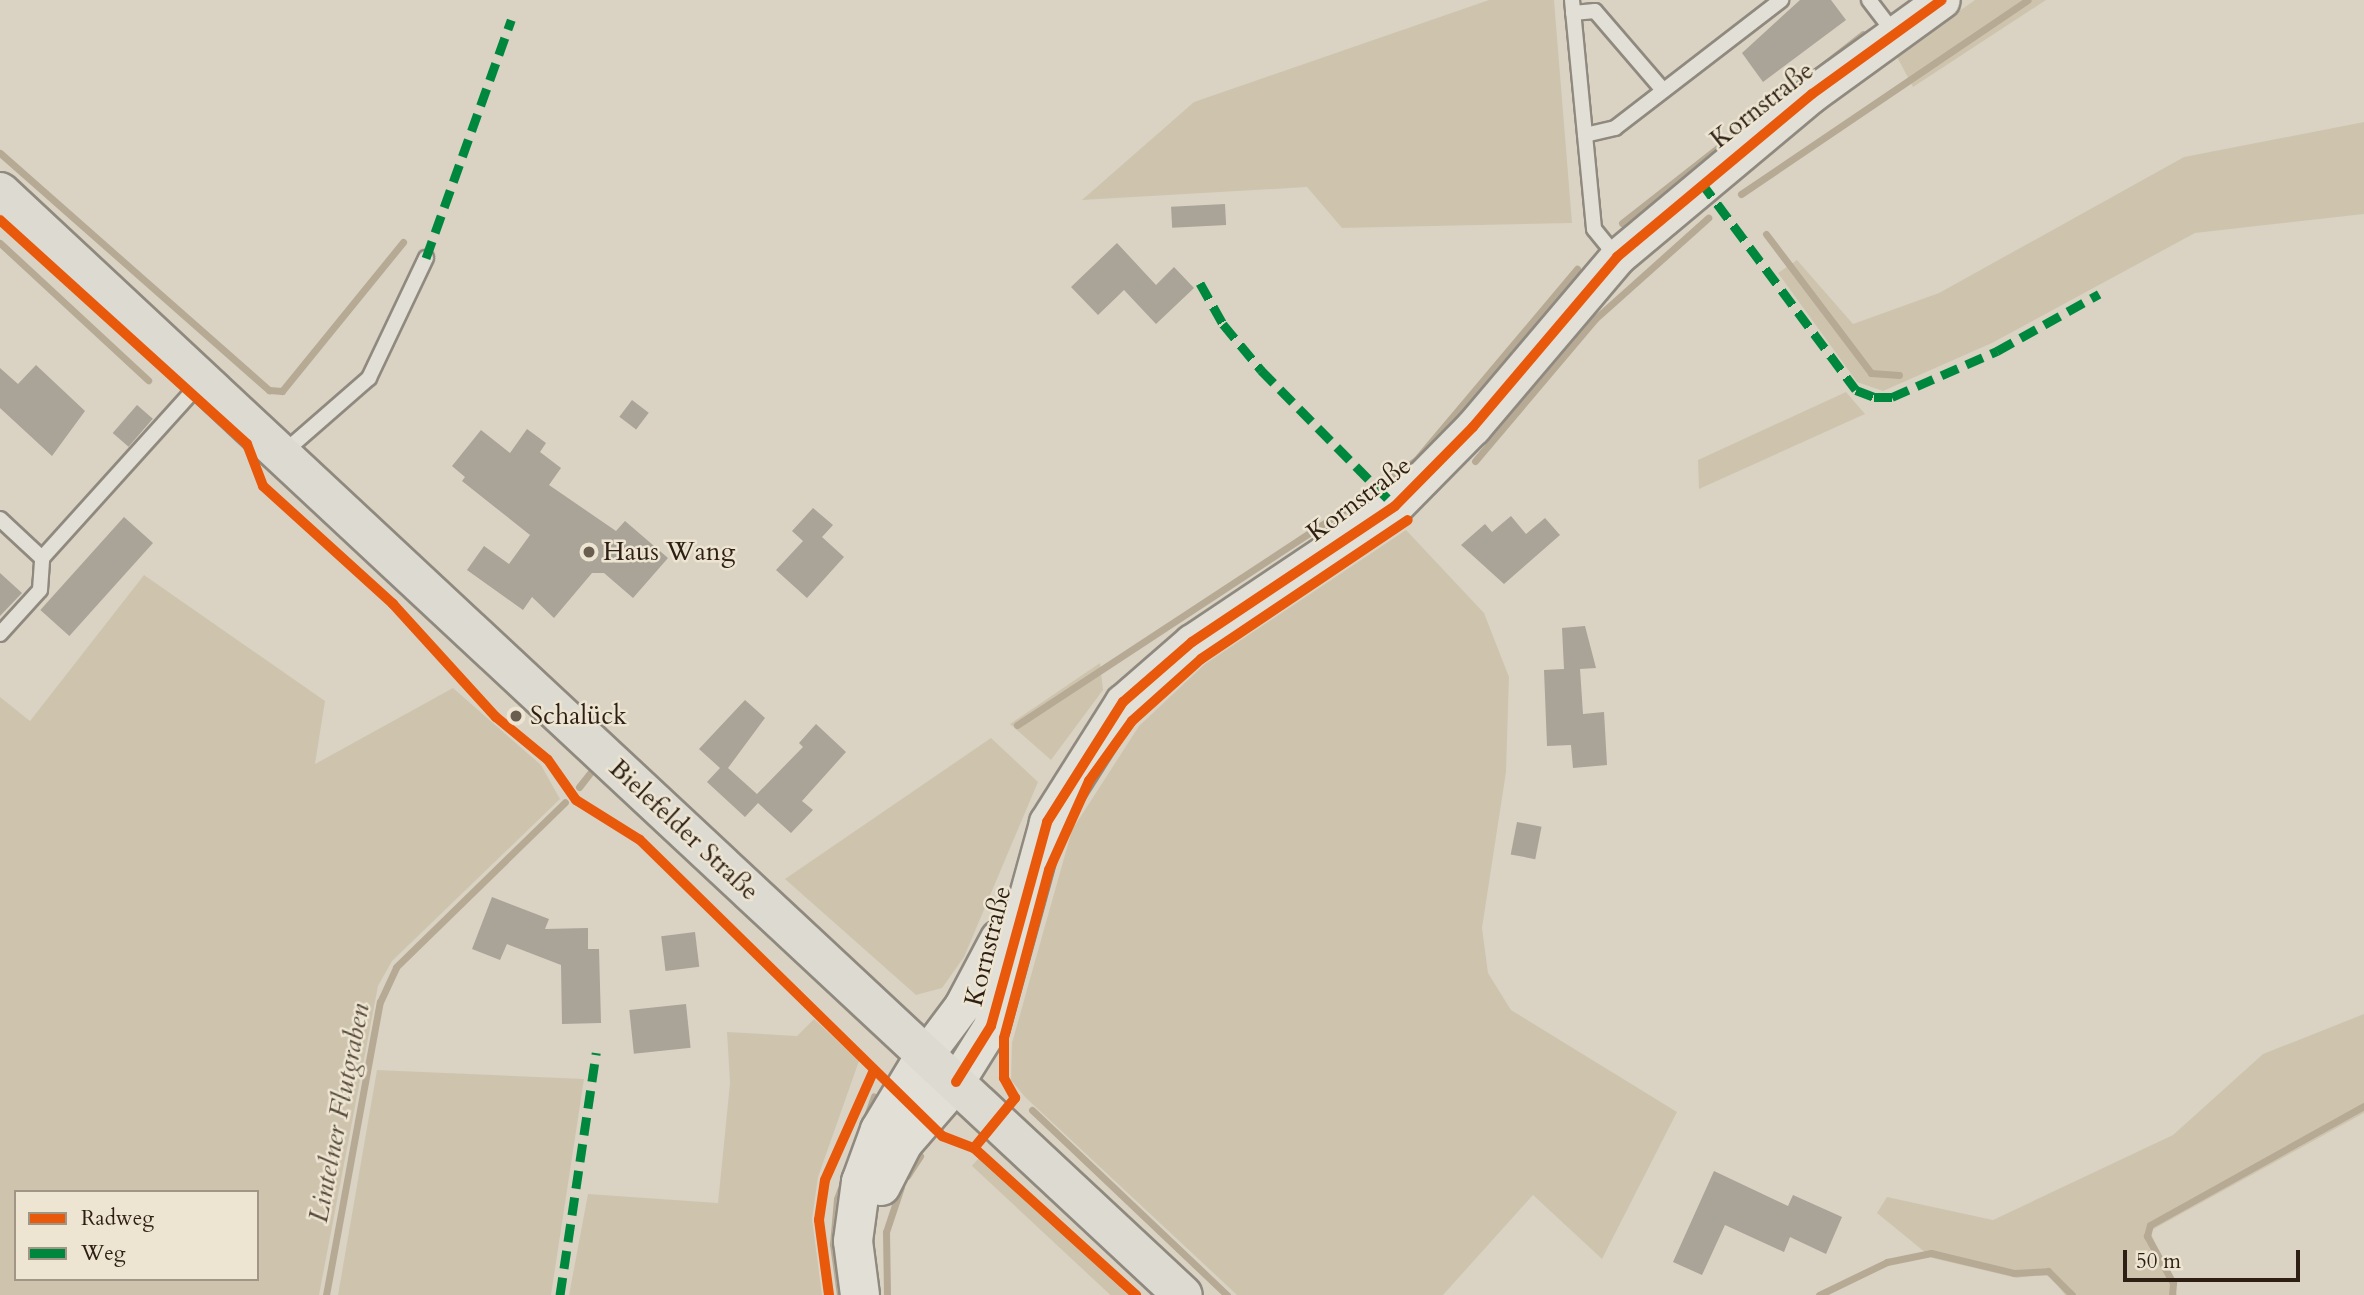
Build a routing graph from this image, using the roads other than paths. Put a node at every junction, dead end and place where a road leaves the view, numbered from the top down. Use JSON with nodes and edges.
{"nodes":[{"id":1,"x":1781,"y":0,"type":"edge"},
{"id":2,"x":1869,"y":0,"type":"edge"},
{"id":3,"x":1942,"y":0,"type":"edge"},
{"id":4,"x":1594,"y":5,"type":"edge"},
{"id":5,"x":1573,"y":7,"type":"edge"},
{"id":6,"x":1895,"y":34,"type":"junction"},
{"id":7,"x":1663,"y":90,"type":"junction"},
{"id":8,"x":1585,"y":135,"type":"junction"},
{"id":9,"x":0,"y":192,"type":"edge"},
{"id":10,"x":1617,"y":257,"type":"junction"},
{"id":11,"x":426,"y":258,"type":"dead end"},
{"id":12,"x":202,"y":380,"type":"junction"},
{"id":13,"x":282,"y":454,"type":"junction"},
{"id":14,"x":0,"y":519,"type":"edge"},
{"id":15,"x":41,"y":558,"type":"junction"},
{"id":16,"x":0,"y":634,"type":"edge"},
{"id":17,"x":1032,"y":861,"type":"junction"},
{"id":18,"x":926,"y":1054,"type":"junction"},
{"id":19,"x":956,"y":1082,"type":"junction"},
{"id":20,"x":860,"y":1295,"type":"edge"},
{"id":21,"x":867,"y":1295,"type":"edge"},
{"id":22,"x":1183,"y":1295,"type":"edge"}],
"edges":[{"from":1,"to":7,"type":"lane"},
{"from":2,"to":6,"type":"lane"},
{"from":3,"to":6,"type":"street","name":"Kornstraße"},
{"from":4,"to":5,"type":"lane"},
{"from":4,"to":7,"type":"lane"},
{"from":5,"to":8,"type":"lane"},
{"from":6,"to":10,"type":"street","name":"Kornstraße"},
{"from":7,"to":8,"type":"lane"},
{"from":8,"to":10,"type":"lane"},
{"from":9,"to":12,"type":"main road","name":"Bielefelder Straße"},
{"from":10,"to":17,"type":"street","name":"Kornstraße"},
{"from":11,"to":13,"type":"lane"},
{"from":12,"to":13,"type":"main road","name":"Bielefelder Straße"},
{"from":12,"to":15,"type":"lane"},
{"from":13,"to":18,"type":"main road","name":"Bielefelder Straße"},
{"from":14,"to":15,"type":"lane"},
{"from":15,"to":16,"type":"lane"},
{"from":17,"to":18,"type":"street","name":"Kornstraße"},
{"from":17,"to":19,"type":"street","name":"Kornstraße"},
{"from":18,"to":19,"type":"main road","name":"Bielefelder Straße"},
{"from":18,"to":20,"type":"main road"},
{"from":19,"to":21,"type":"main road"},
{"from":19,"to":22,"type":"main road","name":"Bielefelder Straße"}]}
